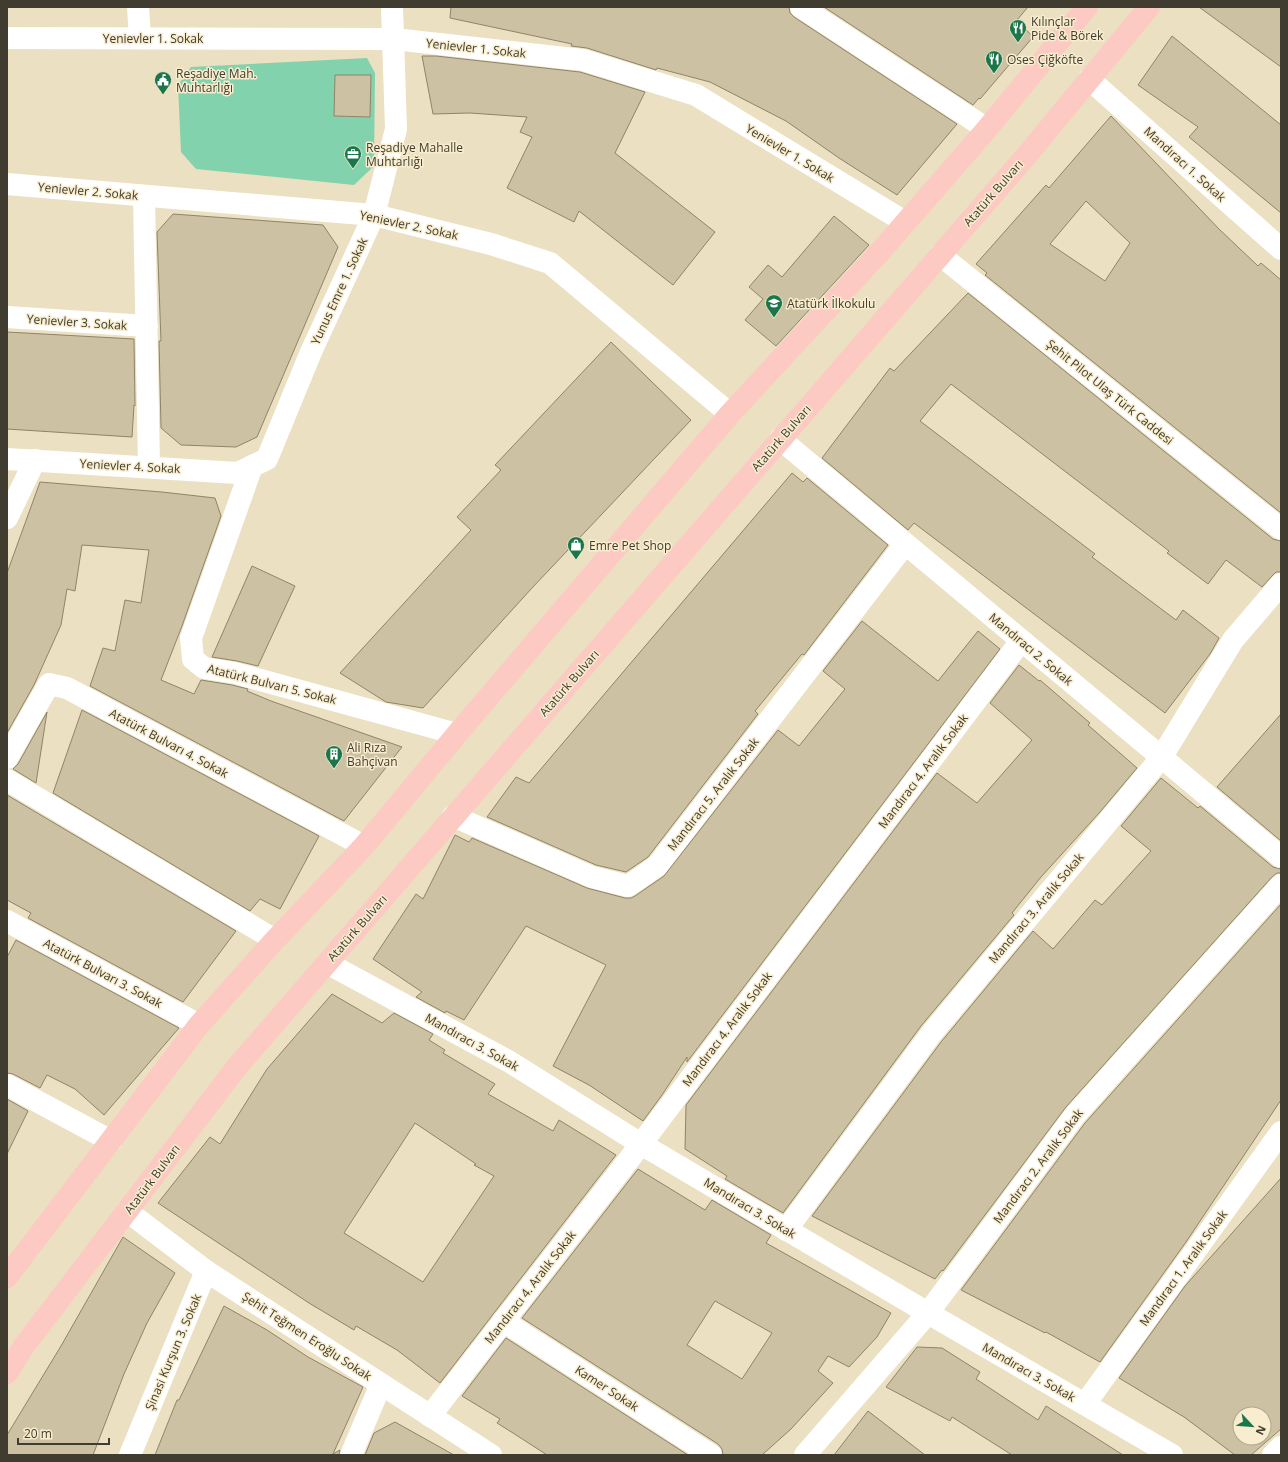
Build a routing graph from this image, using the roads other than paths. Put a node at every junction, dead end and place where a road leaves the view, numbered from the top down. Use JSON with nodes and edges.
{"nodes":[{"id":1,"x":138,"y":7,"type":"edge"},
{"id":2,"x":392,"y":7,"type":"edge"},
{"id":3,"x":801,"y":7,"type":"edge"},
{"id":4,"x":1087,"y":7,"type":"edge"},
{"id":5,"x":1149,"y":7,"type":"edge"},
{"id":6,"x":7,"y":38,"type":"edge"},
{"id":7,"x":140,"y":38,"type":"junction"},
{"id":8,"x":394,"y":39,"type":"junction"},
{"id":9,"x":1089,"y":79,"type":"junction"},
{"id":10,"x":987,"y":129,"type":"junction"},
{"id":11,"x":7,"y":184,"type":"edge"},
{"id":12,"x":144,"y":196,"type":"junction"},
{"id":13,"x":374,"y":215,"type":"junction"},
{"id":14,"x":905,"y":222,"type":"junction"},
{"id":15,"x":1281,"y":249,"type":"edge"},
{"id":16,"x":940,"y":255,"type":"junction"},
{"id":17,"x":7,"y":317,"type":"edge"},
{"id":18,"x":147,"y":326,"type":"junction"},
{"id":19,"x":730,"y":414,"type":"junction"},
{"id":20,"x":780,"y":439,"type":"junction"},
{"id":21,"x":7,"y":459,"type":"edge"},
{"id":22,"x":35,"y":460,"type":"junction"},
{"id":23,"x":252,"y":466,"type":"junction"},
{"id":24,"x":149,"y":467,"type":"junction"},
{"id":25,"x":7,"y":518,"type":"edge"},
{"id":26,"x":1281,"y":529,"type":"edge"},
{"id":27,"x":905,"y":544,"type":"junction"},
{"id":28,"x":1281,"y":584,"type":"edge"},
{"id":29,"x":1021,"y":641,"type":"junction"},
{"id":30,"x":457,"y":734,"type":"junction"},
{"id":31,"x":7,"y":758,"type":"edge"},
{"id":32,"x":1161,"y":758,"type":"junction"},
{"id":33,"x":7,"y":780,"type":"edge"},
{"id":34,"x":453,"y":816,"type":"junction"},
{"id":35,"x":364,"y":846,"type":"junction"},
{"id":36,"x":1281,"y":857,"type":"edge"},
{"id":37,"x":1281,"y":885,"type":"edge"},
{"id":38,"x":7,"y":921,"type":"edge"},
{"id":39,"x":275,"y":940,"type":"junction"},
{"id":40,"x":327,"y":963,"type":"junction"},
{"id":41,"x":199,"y":1025,"type":"junction"},
{"id":42,"x":7,"y":1086,"type":"edge"},
{"id":43,"x":1281,"y":1132,"type":"edge"},
{"id":44,"x":111,"y":1141,"type":"junction"},
{"id":45,"x":641,"y":1144,"type":"junction"},
{"id":46,"x":127,"y":1211,"type":"junction"},
{"id":47,"x":786,"y":1230,"type":"junction"},
{"id":48,"x":206,"y":1271,"type":"junction"},
{"id":49,"x":8,"y":1273,"type":"edge"},
{"id":50,"x":928,"y":1313,"type":"junction"},
{"id":51,"x":503,"y":1321,"type":"junction"},
{"id":52,"x":7,"y":1373,"type":"edge"},
{"id":53,"x":381,"y":1384,"type":"junction"},
{"id":54,"x":1085,"y":1404,"type":"junction"},
{"id":55,"x":430,"y":1416,"type":"junction"},
{"id":56,"x":1281,"y":1447,"type":"edge"},
{"id":57,"x":130,"y":1455,"type":"edge"},
{"id":58,"x":351,"y":1455,"type":"edge"},
{"id":59,"x":491,"y":1455,"type":"edge"},
{"id":60,"x":711,"y":1455,"type":"edge"},
{"id":61,"x":805,"y":1455,"type":"edge"},
{"id":62,"x":1172,"y":1455,"type":"edge"},
{"id":63,"x":1273,"y":1455,"type":"edge"}],
"edges":[{"from":1,"to":7,"type":"street"},
{"from":2,"to":8,"type":"street","name":"Yunus Emre 1. Sokak"},
{"from":3,"to":10,"type":"street"},
{"from":4,"to":10,"type":"main road"},
{"from":5,"to":9,"type":"main road","name":"Atatürk Bulvarı"},
{"from":6,"to":7,"type":"street","name":"Yenievler 1. Sokak"},
{"from":7,"to":8,"type":"street","name":"Yenievler 1. Sokak"},
{"from":8,"to":13,"type":"street","name":"Yunus Emre 1. Sokak"},
{"from":8,"to":14,"type":"street","name":"Yenievler 1. Sokak"},
{"from":9,"to":15,"type":"street","name":"Mandıracı 1. Sokak"},
{"from":9,"to":16,"type":"main road","name":"Atatürk Bulvarı"},
{"from":10,"to":14,"type":"main road"},
{"from":11,"to":12,"type":"street","name":"Yenievler 2. Sokak"},
{"from":12,"to":13,"type":"street","name":"Yenievler 2. Sokak"},
{"from":12,"to":18,"type":"street"},
{"from":13,"to":19,"type":"street","name":"Yenievler 2. Sokak"},
{"from":13,"to":23,"type":"street","name":"Yunus Emre 1. Sokak"},
{"from":14,"to":19,"type":"main road"},
{"from":16,"to":20,"type":"main road","name":"Atatürk Bulvarı"},
{"from":16,"to":26,"type":"street","name":"Şehit Pilot Ulaş Türk Caddesi"},
{"from":17,"to":18,"type":"street","name":"Yenievler 3. Sokak"},
{"from":18,"to":24,"type":"street"},
{"from":19,"to":30,"type":"main road"},
{"from":20,"to":27,"type":"street","name":"Mandıracı 2. Sokak"},
{"from":20,"to":34,"type":"main road","name":"Atatürk Bulvarı"},
{"from":21,"to":22,"type":"street","name":"Yenievler 4. Sokak"},
{"from":22,"to":24,"type":"street","name":"Yenievler 4. Sokak"},
{"from":22,"to":25,"type":"street"},
{"from":23,"to":24,"type":"street","name":"Yenievler 4. Sokak"},
{"from":23,"to":30,"type":"street","name":"Atatürk Bulvarı 5. Sokak"},
{"from":27,"to":29,"type":"street","name":"Mandıracı 2. Sokak"},
{"from":27,"to":34,"type":"street","name":"Mandıracı 5. Aralık Sokak"},
{"from":28,"to":32,"type":"street","name":"Mandıracı 3. Aralık Sokak"},
{"from":29,"to":32,"type":"street","name":"Mandıracı 2. Sokak"},
{"from":29,"to":45,"type":"street","name":"Mandıracı 4. Aralık Sokak"},
{"from":30,"to":35,"type":"main road"},
{"from":31,"to":35,"type":"street","name":"Atatürk Bulvarı 4. Sokak"},
{"from":32,"to":36,"type":"street","name":"Mandıracı 2. Sokak"},
{"from":32,"to":47,"type":"street","name":"Mandıracı 3. Aralık Sokak"},
{"from":33,"to":39,"type":"street"},
{"from":34,"to":40,"type":"main road","name":"Atatürk Bulvarı"},
{"from":35,"to":39,"type":"main road"},
{"from":37,"to":50,"type":"street","name":"Mandıracı 2. Aralık Sokak"},
{"from":38,"to":41,"type":"street","name":"Atatürk Bulvarı 3. Sokak"},
{"from":39,"to":41,"type":"main road"},
{"from":40,"to":45,"type":"street","name":"Mandıracı 3. Sokak"},
{"from":40,"to":46,"type":"main road","name":"Atatürk Bulvarı"},
{"from":41,"to":44,"type":"main road"},
{"from":42,"to":44,"type":"street"},
{"from":43,"to":54,"type":"street","name":"Mandıracı 1. Aralık Sokak"},
{"from":44,"to":49,"type":"main road"},
{"from":45,"to":47,"type":"street","name":"Mandıracı 3. Sokak"},
{"from":45,"to":51,"type":"street","name":"Mandıracı 4. Aralık Sokak"},
{"from":46,"to":48,"type":"street","name":"Şehit Teğmen Eroğlu Sokak"},
{"from":46,"to":52,"type":"main road","name":"Atatürk Bulvarı"},
{"from":47,"to":50,"type":"street","name":"Mandıracı 3. Sokak"},
{"from":48,"to":53,"type":"street","name":"Şehit Teğmen Eroğlu Sokak"},
{"from":48,"to":57,"type":"street","name":"Şinasi Kurşun 3. Sokak"},
{"from":50,"to":54,"type":"street","name":"Mandıracı 3. Sokak"},
{"from":50,"to":61,"type":"street","name":"Mandıracı 2. Aralık Sokak"},
{"from":51,"to":55,"type":"street","name":"Mandıracı 4. Aralık Sokak"},
{"from":51,"to":60,"type":"street","name":"Kamer Sokak"},
{"from":53,"to":55,"type":"street","name":"Şehit Teğmen Eroğlu Sokak"},
{"from":53,"to":58,"type":"street"},
{"from":54,"to":62,"type":"street","name":"Mandıracı 3. Sokak"},
{"from":55,"to":59,"type":"street","name":"Şehit Teğmen Eroğlu Sokak"},
{"from":56,"to":63,"type":"street"}]}
